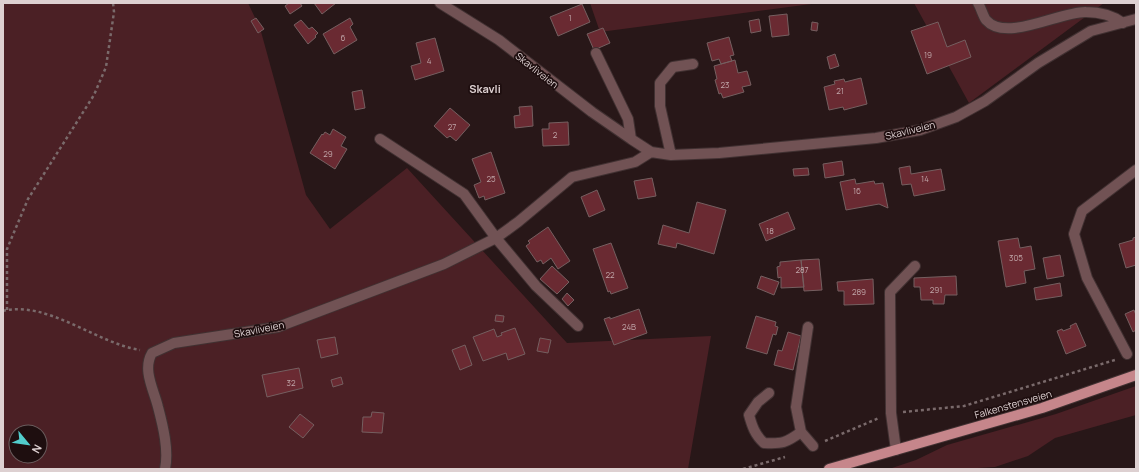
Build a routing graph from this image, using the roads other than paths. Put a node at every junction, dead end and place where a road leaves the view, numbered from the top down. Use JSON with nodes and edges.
{"nodes":[{"id":1,"x":440,"y":3,"type":"edge"},
{"id":2,"x":978,"y":3,"type":"edge"},
{"id":3,"x":1136,"y":19,"type":"edge"},
{"id":4,"x":1123,"y":23,"type":"junction"},
{"id":5,"x":596,"y":53,"type":"dead end"},
{"id":6,"x":692,"y":64,"type":"dead end"},
{"id":7,"x":632,"y":139,"type":"junction"},
{"id":8,"x":380,"y":140,"type":"dead end"},
{"id":9,"x":651,"y":152,"type":"junction"},
{"id":10,"x":671,"y":155,"type":"junction"},
{"id":11,"x":1136,"y":170,"type":"edge"},
{"id":12,"x":496,"y":238,"type":"junction"},
{"id":13,"x":915,"y":266,"type":"dead end"},
{"id":14,"x":578,"y":326,"type":"dead end"},
{"id":15,"x":808,"y":327,"type":"dead end"},
{"id":16,"x":1127,"y":354,"type":"road end"},
{"id":17,"x":1136,"y":375,"type":"edge"},
{"id":18,"x":769,"y":393,"type":"dead end"},
{"id":19,"x":801,"y":432,"type":"junction"},
{"id":20,"x":813,"y":446,"type":"road end"},
{"id":21,"x":896,"y":450,"type":"junction"},
{"id":22,"x":165,"y":469,"type":"edge"},
{"id":23,"x":829,"y":469,"type":"edge"}],
"edges":[{"from":1,"to":7,"type":"street","name":"Skavliveien"},
{"from":2,"to":4,"type":"street"},
{"from":3,"to":4,"type":"street","name":"Skavliveien"},
{"from":4,"to":10,"type":"street","name":"Skavliveien"},
{"from":5,"to":7,"type":"street"},
{"from":6,"to":10,"type":"street"},
{"from":7,"to":9,"type":"street","name":"Skavliveien"},
{"from":8,"to":12,"type":"street"},
{"from":9,"to":10,"type":"street","name":"Skavliveien"},
{"from":9,"to":12,"type":"street","name":"Skavliveien"},
{"from":11,"to":16,"type":"street"},
{"from":12,"to":14,"type":"street"},
{"from":12,"to":22,"type":"street","name":"Skavliveien"},
{"from":13,"to":21,"type":"street"},
{"from":15,"to":19,"type":"street"},
{"from":17,"to":21,"type":"main road","name":"Falkenstensveien"},
{"from":18,"to":19,"type":"street"},
{"from":19,"to":20,"type":"street"},
{"from":21,"to":23,"type":"main road","name":"Falkenstensveien"}]}
